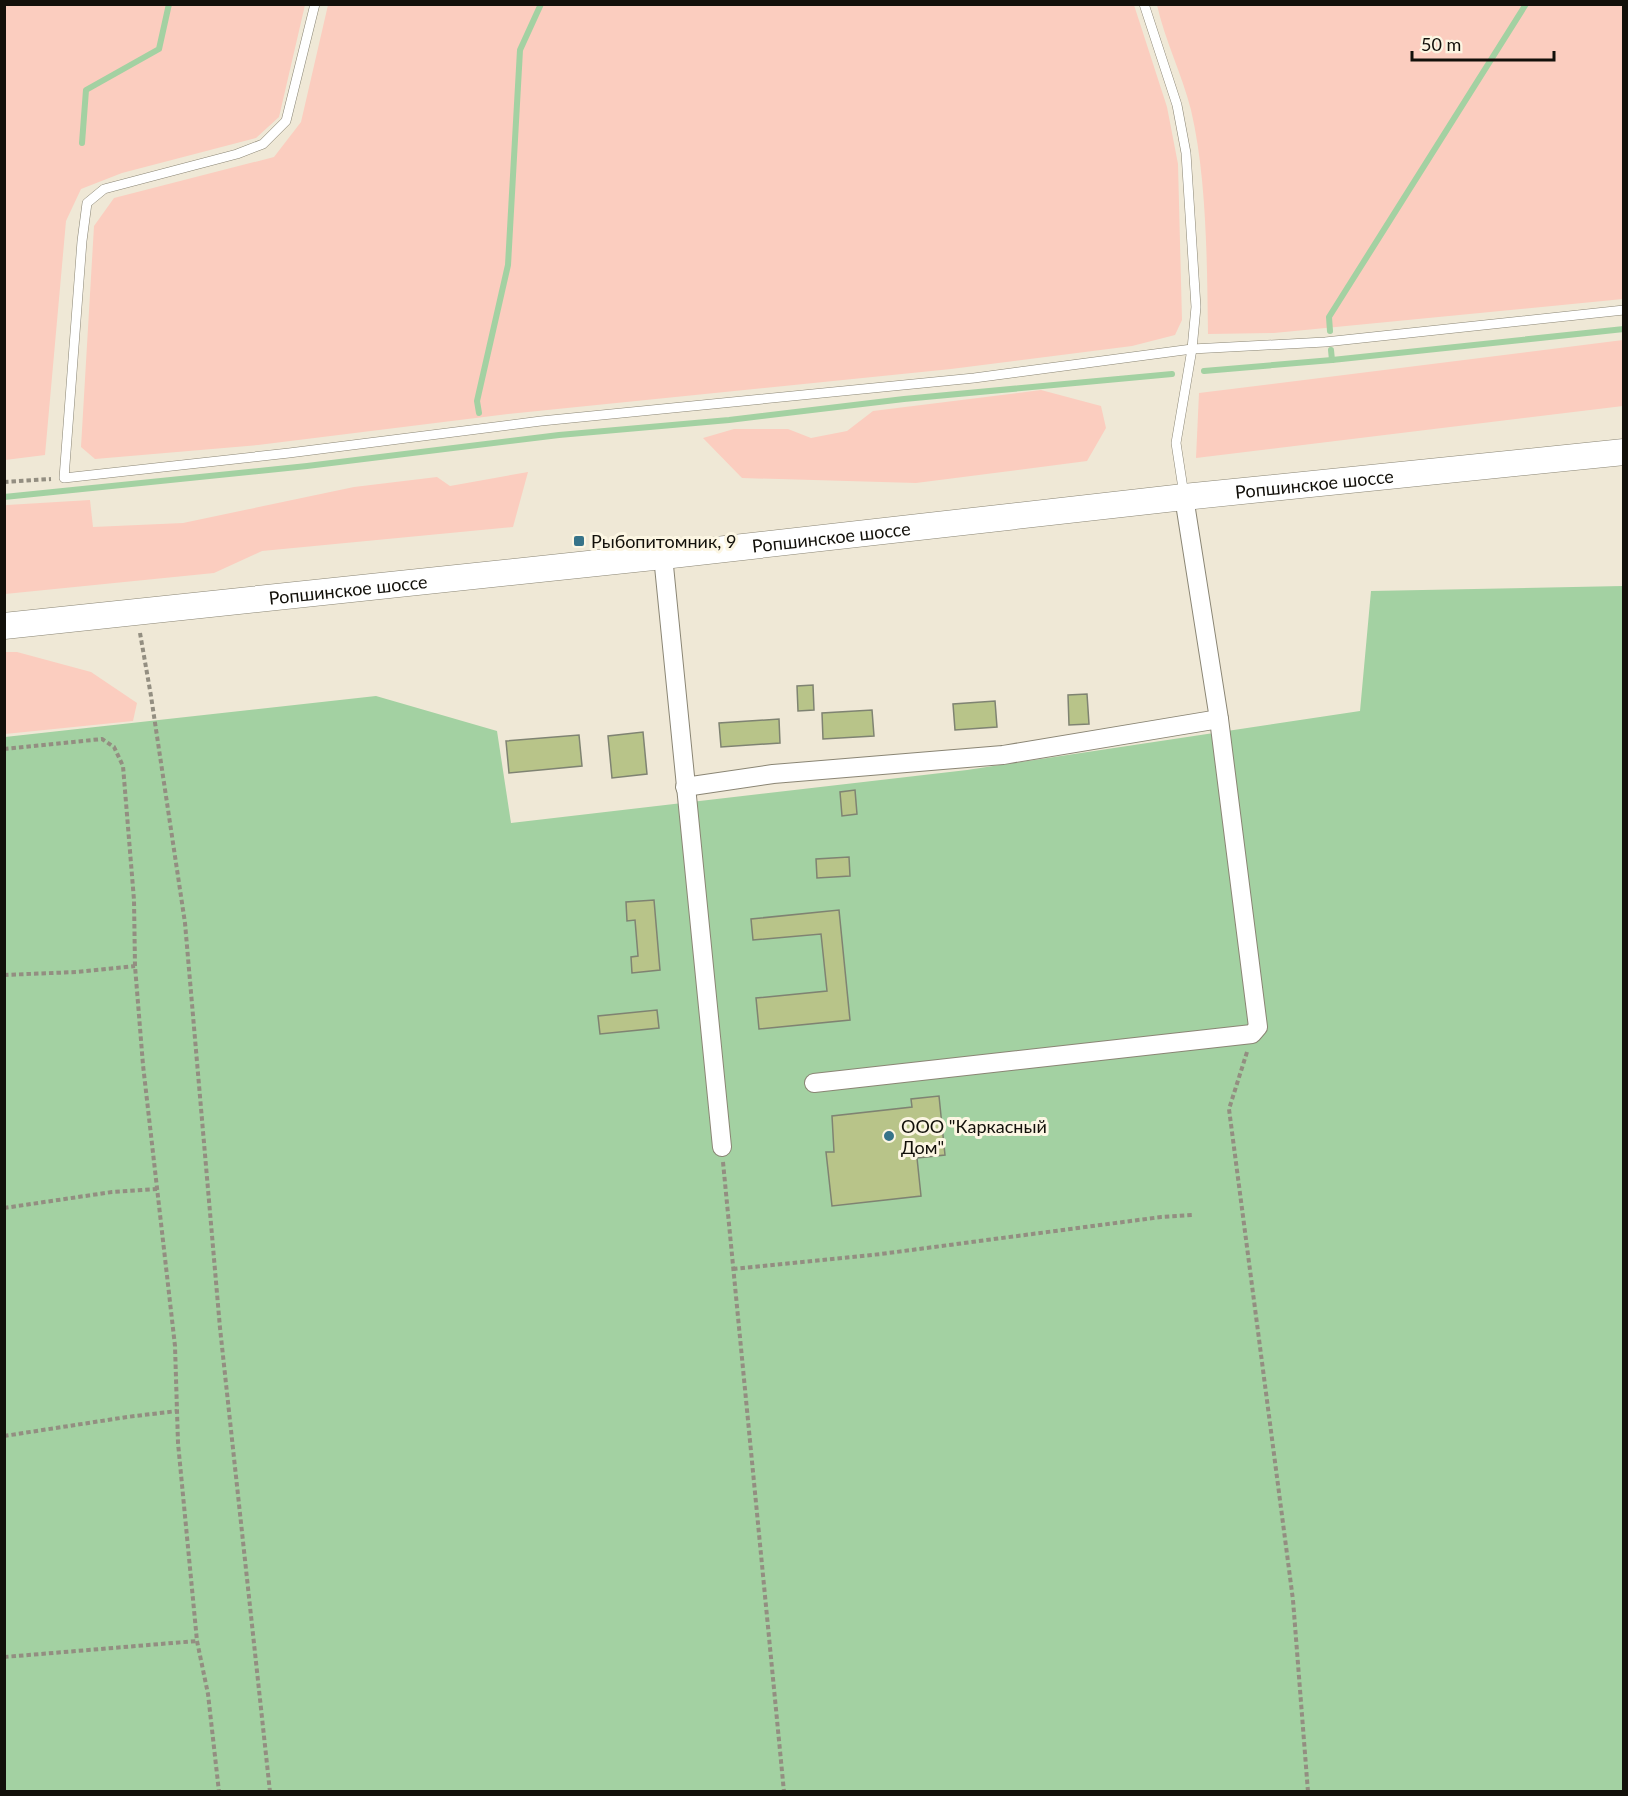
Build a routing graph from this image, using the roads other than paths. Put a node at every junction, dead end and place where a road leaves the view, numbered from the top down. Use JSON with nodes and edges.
{"nodes":[{"id":1,"x":315,"y":4,"type":"edge"},
{"id":2,"x":1144,"y":4,"type":"edge"},
{"id":3,"x":1623,"y":310,"type":"edge"},
{"id":4,"x":1192,"y":349,"type":"junction"},
{"id":5,"x":1623,"y":452,"type":"edge"},
{"id":6,"x":1184,"y":497,"type":"junction"},
{"id":7,"x":663,"y":556,"type":"junction"},
{"id":8,"x":4,"y":626,"type":"edge"},
{"id":9,"x":1219,"y":718,"type":"junction"},
{"id":10,"x":685,"y":787,"type":"junction"},
{"id":11,"x":814,"y":1083,"type":"dead end"},
{"id":12,"x":722,"y":1147,"type":"road end"}],
"edges":[{"from":1,"to":4,"type":"lane"},
{"from":2,"to":4,"type":"lane"},
{"from":3,"to":4,"type":"lane"},
{"from":4,"to":6,"type":"lane"},
{"from":5,"to":6,"type":"main road","name":"Ропшинское шоссе"},
{"from":6,"to":7,"type":"main road","name":"Ропшинское шоссе"},
{"from":6,"to":9,"type":"street"},
{"from":7,"to":8,"type":"main road","name":"Ропшинское шоссе"},
{"from":7,"to":10,"type":"street"},
{"from":9,"to":10,"type":"street"},
{"from":9,"to":11,"type":"street"},
{"from":10,"to":12,"type":"street"}]}
